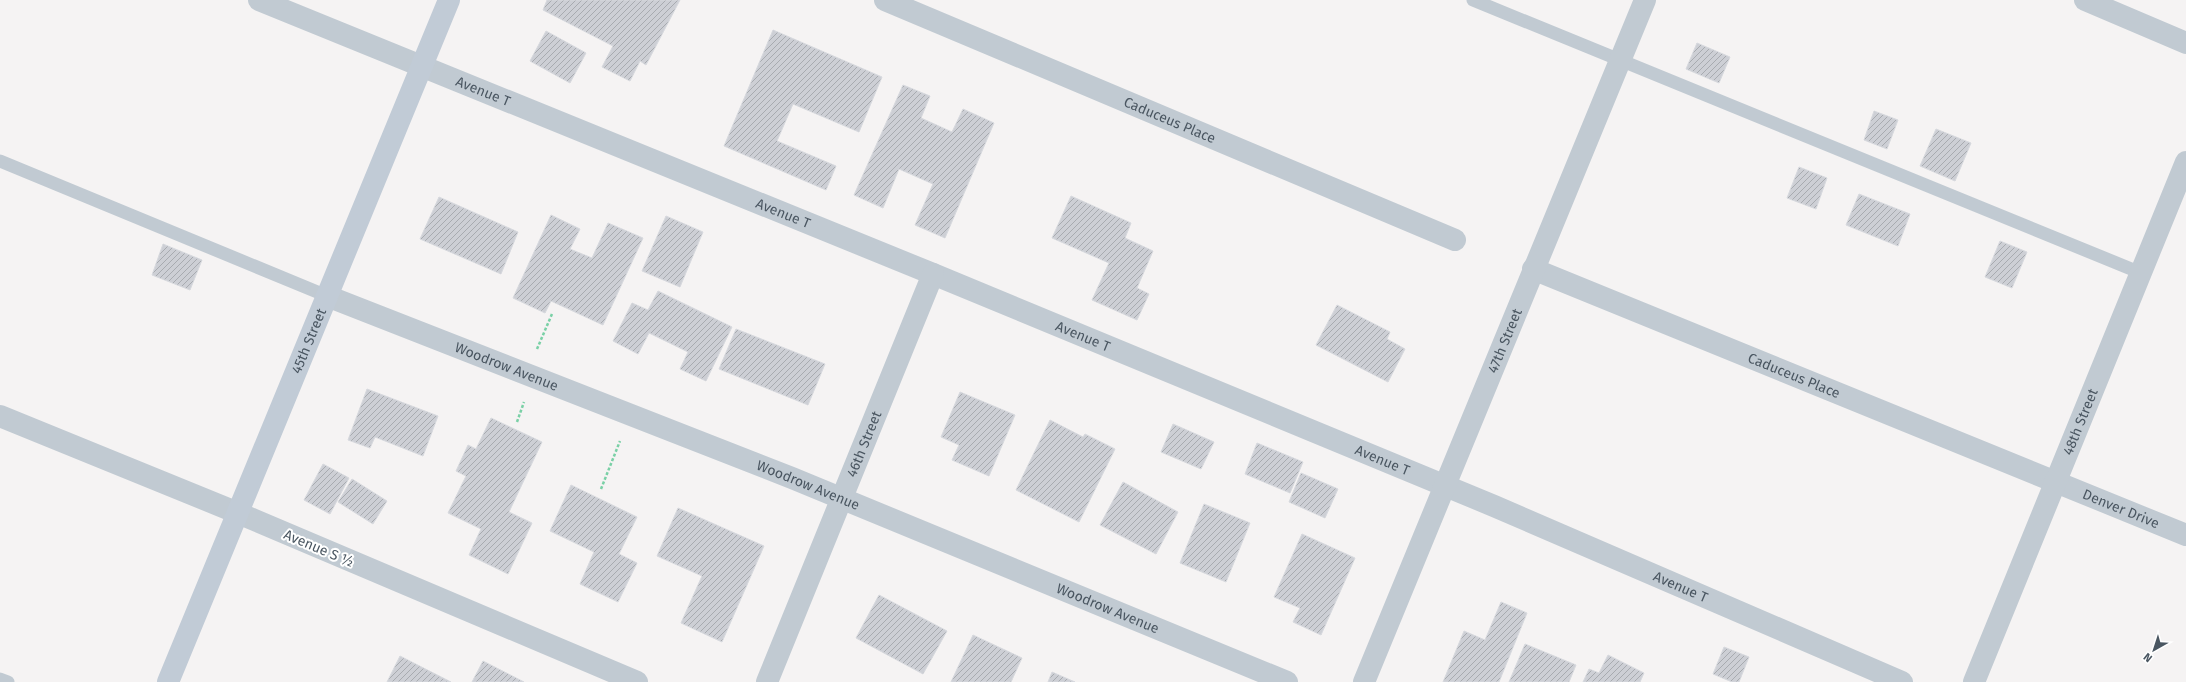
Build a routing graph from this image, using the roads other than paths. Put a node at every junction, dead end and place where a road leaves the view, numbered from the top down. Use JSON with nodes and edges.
{"nodes":[{"id":1,"x":259,"y":0,"type":"edge"},
{"id":2,"x":449,"y":0,"type":"edge"},
{"id":3,"x":885,"y":0,"type":"edge"},
{"id":4,"x":1473,"y":0,"type":"edge"},
{"id":5,"x":1645,"y":0,"type":"edge"},
{"id":6,"x":2085,"y":0,"type":"edge"},
{"id":7,"x":2186,"y":43,"type":"edge"},
{"id":8,"x":1619,"y":61,"type":"junction"},
{"id":9,"x":422,"y":66,"type":"junction"},
{"id":10,"x":0,"y":161,"type":"edge"},
{"id":11,"x":2186,"y":162,"type":"edge"},
{"id":12,"x":1455,"y":240,"type":"dead end"},
{"id":13,"x":1533,"y":269,"type":"junction"},
{"id":14,"x":2141,"y":273,"type":"junction"},
{"id":15,"x":933,"y":274,"type":"junction"},
{"id":16,"x":327,"y":296,"type":"junction"},
{"id":17,"x":0,"y":416,"type":"edge"},
{"id":18,"x":2055,"y":482,"type":"junction"},
{"id":19,"x":1444,"y":485,"type":"junction"},
{"id":20,"x":842,"y":499,"type":"junction"},
{"id":21,"x":238,"y":513,"type":"junction"},
{"id":22,"x":2186,"y":535,"type":"edge"},
{"id":23,"x":0,"y":679,"type":"edge"},
{"id":24,"x":8,"y":682,"type":"edge"},
{"id":25,"x":168,"y":682,"type":"edge"},
{"id":26,"x":636,"y":682,"type":"edge"},
{"id":27,"x":767,"y":682,"type":"edge"},
{"id":28,"x":1287,"y":682,"type":"edge"},
{"id":29,"x":1364,"y":682,"type":"edge"},
{"id":30,"x":1902,"y":682,"type":"edge"},
{"id":31,"x":1974,"y":682,"type":"edge"}],
"edges":[{"from":1,"to":9,"type":"street","name":"Avenue T"},
{"from":2,"to":9,"type":"main road","name":"45th Street"},
{"from":3,"to":12,"type":"street","name":"Caduceus Place"},
{"from":4,"to":8,"type":"lane"},
{"from":5,"to":8,"type":"street","name":"47th Street"},
{"from":6,"to":7,"type":"street"},
{"from":8,"to":13,"type":"street","name":"47th Street"},
{"from":8,"to":14,"type":"lane"},
{"from":9,"to":15,"type":"street","name":"Avenue T"},
{"from":9,"to":16,"type":"main road","name":"45th Street"},
{"from":10,"to":16,"type":"lane"},
{"from":11,"to":14,"type":"street","name":"48th Street"},
{"from":13,"to":18,"type":"street","name":"Caduceus Place"},
{"from":13,"to":19,"type":"street","name":"47th Street"},
{"from":14,"to":18,"type":"street","name":"48th Street"},
{"from":15,"to":19,"type":"street","name":"Avenue T"},
{"from":15,"to":20,"type":"street","name":"46th Street"},
{"from":16,"to":20,"type":"street","name":"Woodrow Avenue"},
{"from":16,"to":21,"type":"main road","name":"45th Street"},
{"from":17,"to":21,"type":"street","name":"Avenue S ½"},
{"from":18,"to":22,"type":"street","name":"Denver Drive"},
{"from":18,"to":31,"type":"street","name":"48th Street"},
{"from":19,"to":29,"type":"street","name":"47th Street"},
{"from":19,"to":30,"type":"street","name":"Avenue T"},
{"from":20,"to":27,"type":"street","name":"46th Street"},
{"from":20,"to":28,"type":"street","name":"Woodrow Avenue"},
{"from":21,"to":25,"type":"main road","name":"45th Street"},
{"from":21,"to":26,"type":"street","name":"Avenue S ½"},
{"from":23,"to":24,"type":"lane"}]}
